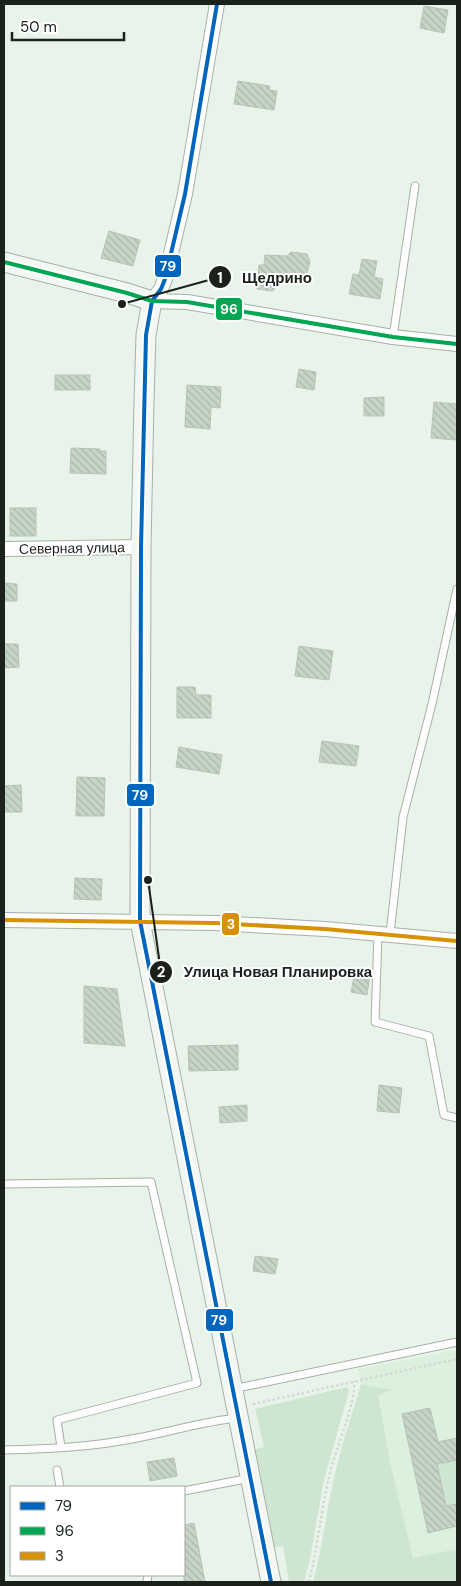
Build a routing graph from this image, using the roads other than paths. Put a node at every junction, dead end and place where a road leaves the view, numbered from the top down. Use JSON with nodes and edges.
{"nodes":[{"id":1,"x":217,"y":4,"type":"edge"},
{"id":2,"x":415,"y":186,"type":"dead end"},
{"id":3,"x":4,"y":262,"type":"edge"},
{"id":4,"x":152,"y":301,"type":"junction"},
{"id":5,"x":393,"y":337,"type":"junction"},
{"id":6,"x":457,"y":344,"type":"edge"},
{"id":7,"x":141,"y":547,"type":"junction"},
{"id":8,"x":4,"y":549,"type":"edge"},
{"id":9,"x":457,"y":589,"type":"edge"},
{"id":10,"x":4,"y":920,"type":"edge"},
{"id":11,"x":140,"y":921,"type":"junction"},
{"id":12,"x":384,"y":934,"type":"junction"},
{"id":13,"x":457,"y":941,"type":"edge"},
{"id":14,"x":457,"y":1118,"type":"edge"},
{"id":15,"x":4,"y":1184,"type":"edge"},
{"id":16,"x":457,"y":1342,"type":"edge"},
{"id":17,"x":236,"y":1405,"type":"junction"},
{"id":18,"x":61,"y":1448,"type":"junction"},
{"id":19,"x":4,"y":1450,"type":"edge"},
{"id":20,"x":57,"y":1470,"type":"dead end"},
{"id":21,"x":251,"y":1478,"type":"junction"},
{"id":22,"x":60,"y":1486,"type":"edge"},
{"id":23,"x":185,"y":1491,"type":"edge"},
{"id":24,"x":271,"y":1582,"type":"edge"}],
"edges":[{"from":1,"to":4,"type":"street"},
{"from":2,"to":5,"type":"lane"},
{"from":3,"to":4,"type":"street"},
{"from":4,"to":5,"type":"street"},
{"from":4,"to":7,"type":"street"},
{"from":5,"to":6,"type":"street"},
{"from":7,"to":8,"type":"street","name":"Северная улица"},
{"from":7,"to":11,"type":"street"},
{"from":9,"to":12,"type":"lane"},
{"from":10,"to":11,"type":"street"},
{"from":11,"to":12,"type":"street"},
{"from":11,"to":17,"type":"street"},
{"from":12,"to":13,"type":"street"},
{"from":12,"to":14,"type":"lane"},
{"from":15,"to":18,"type":"lane"},
{"from":16,"to":17,"type":"lane"},
{"from":17,"to":18,"type":"lane"},
{"from":17,"to":21,"type":"street"},
{"from":18,"to":19,"type":"lane"},
{"from":20,"to":22,"type":"lane"},
{"from":21,"to":23,"type":"lane"},
{"from":21,"to":24,"type":"street"}]}
